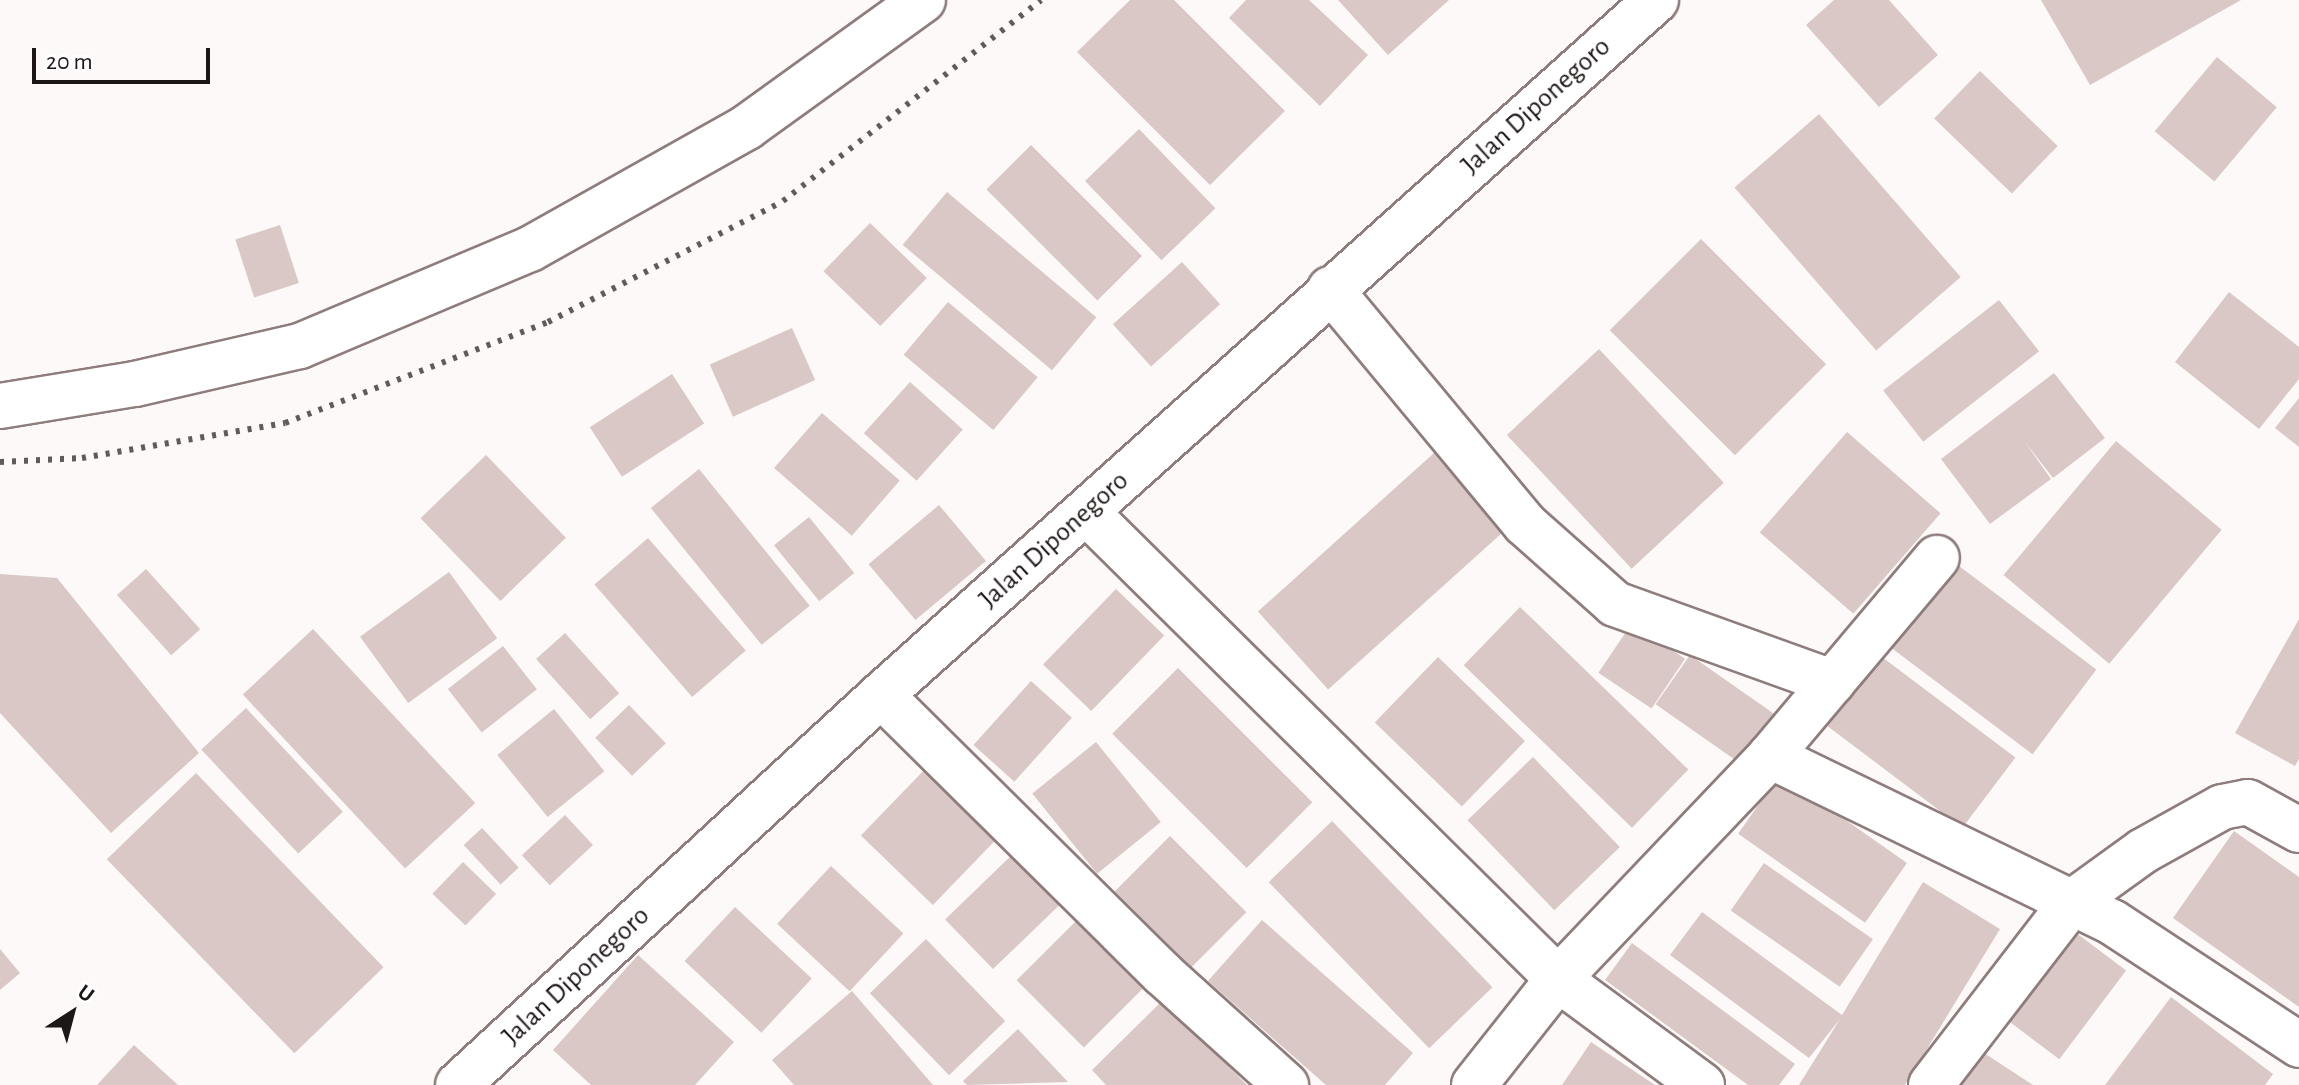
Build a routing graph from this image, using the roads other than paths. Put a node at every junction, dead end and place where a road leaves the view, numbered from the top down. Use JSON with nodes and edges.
{"nodes":[{"id":1,"x":923,"y":0,"type":"edge"},
{"id":2,"x":1656,"y":0,"type":"edge"},
{"id":3,"x":1330,"y":289,"type":"junction"},
{"id":4,"x":0,"y":406,"type":"edge"},
{"id":5,"x":1086,"y":512,"type":"junction"},
{"id":6,"x":1937,"y":558,"type":"dead end"},
{"id":7,"x":1832,"y":682,"type":"junction"},
{"id":8,"x":881,"y":695,"type":"junction"},
{"id":9,"x":1770,"y":756,"type":"junction"},
{"id":10,"x":2299,"y":830,"type":"edge"},
{"id":11,"x":2071,"y":903,"type":"junction"},
{"id":12,"x":1558,"y":979,"type":"junction"},
{"id":13,"x":2299,"y":1045,"type":"edge"},
{"id":14,"x":458,"y":1085,"type":"edge"},
{"id":15,"x":1286,"y":1085,"type":"edge"},
{"id":16,"x":1474,"y":1085,"type":"edge"},
{"id":17,"x":1702,"y":1085,"type":"edge"},
{"id":18,"x":1931,"y":1085,"type":"edge"}],
"edges":[{"from":1,"to":4,"type":"street"},
{"from":2,"to":3,"type":"street","name":"Jalan Diponegoro"},
{"from":3,"to":5,"type":"street","name":"Jalan Diponegoro"},
{"from":3,"to":7,"type":"street"},
{"from":5,"to":8,"type":"street","name":"Jalan Diponegoro"},
{"from":5,"to":12,"type":"street"},
{"from":6,"to":7,"type":"street"},
{"from":7,"to":9,"type":"street"},
{"from":8,"to":14,"type":"street","name":"Jalan Diponegoro"},
{"from":8,"to":15,"type":"street"},
{"from":9,"to":11,"type":"street"},
{"from":9,"to":12,"type":"street"},
{"from":10,"to":11,"type":"street"},
{"from":11,"to":13,"type":"street"},
{"from":11,"to":18,"type":"street"},
{"from":12,"to":16,"type":"street"},
{"from":12,"to":17,"type":"street"}]}
